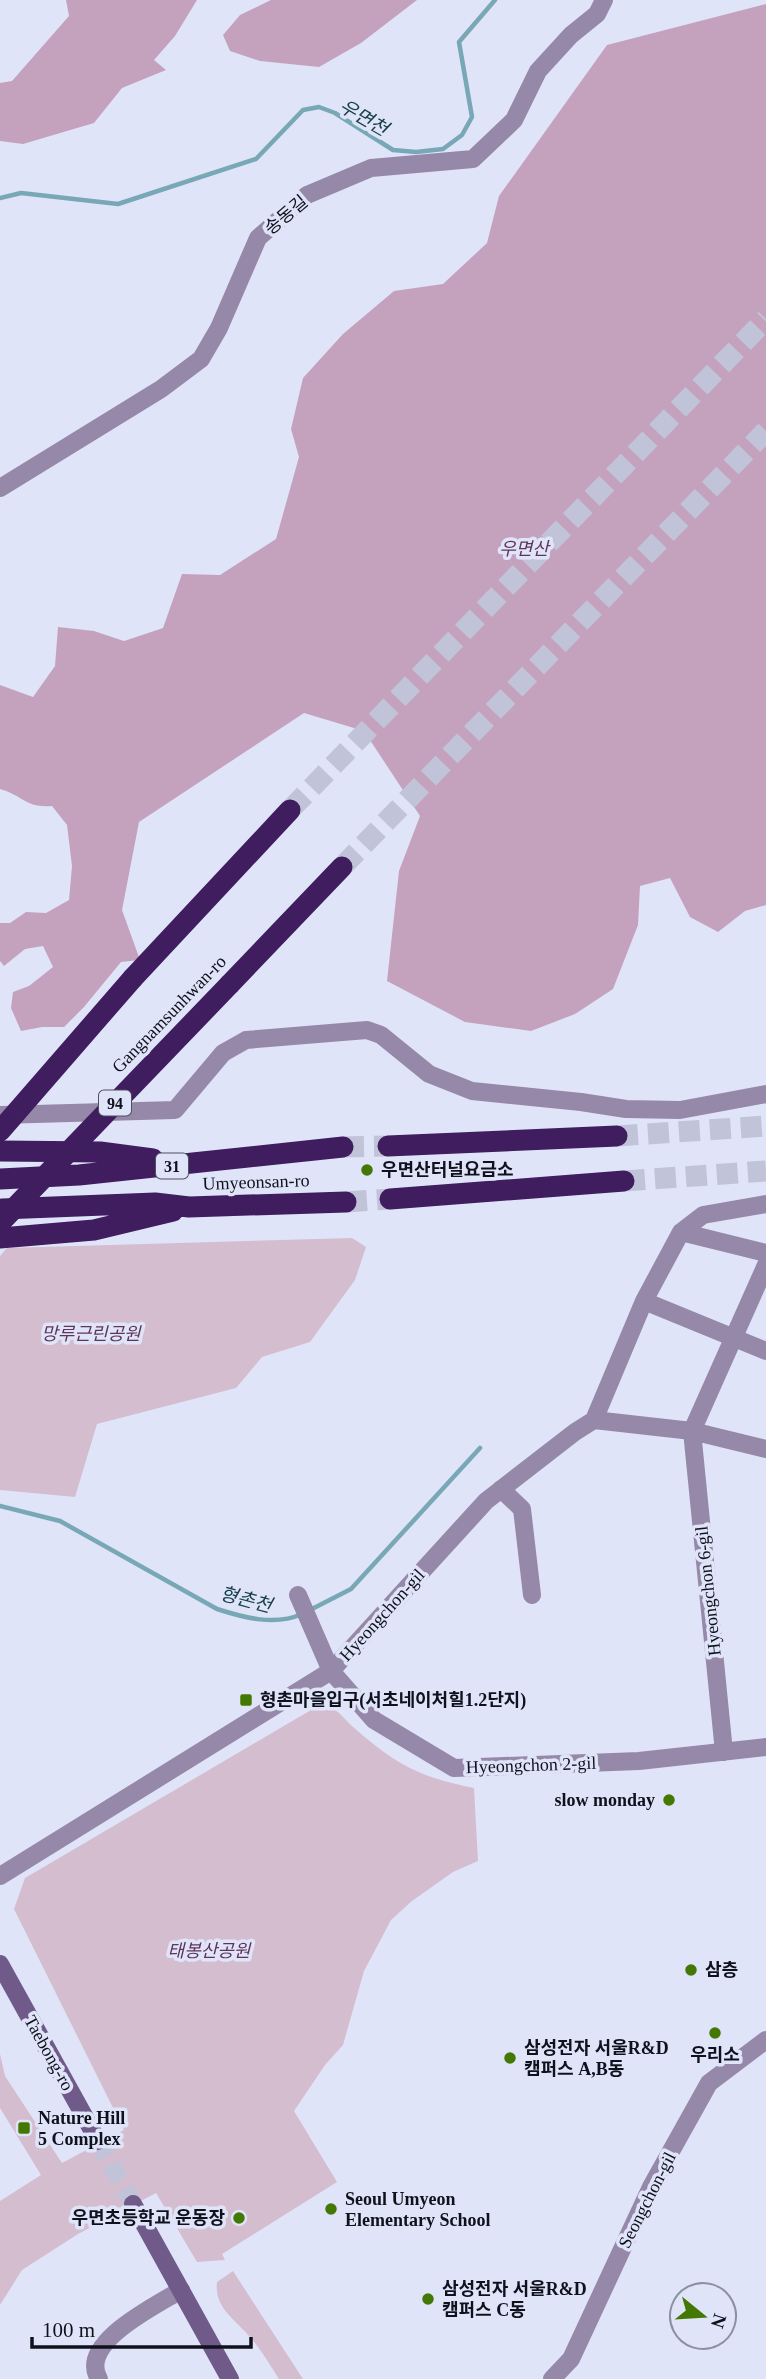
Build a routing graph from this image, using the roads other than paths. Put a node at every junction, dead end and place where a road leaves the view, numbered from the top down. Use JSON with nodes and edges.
{"nodes":[{"id":1,"x":604,"y":0,"type":"edge"},
{"id":2,"x":0,"y":488,"type":"edge"},
{"id":3,"x":290,"y":810,"type":"tunnel mouth"},
{"id":4,"x":342,"y":867,"type":"tunnel mouth"},
{"id":5,"x":766,"y":1094,"type":"edge"},
{"id":6,"x":0,"y":1115,"type":"edge"},
{"id":7,"x":0,"y":1131,"type":"edge"},
{"id":8,"x":617,"y":1136,"type":"tunnel mouth"},
{"id":9,"x":388,"y":1146,"type":"tunnel mouth"},
{"id":10,"x":343,"y":1147,"type":"tunnel mouth"},
{"id":11,"x":0,"y":1151,"type":"edge"},
{"id":12,"x":190,"y":1164,"type":"junction"},
{"id":13,"x":0,"y":1179,"type":"edge"},
{"id":14,"x":624,"y":1181,"type":"tunnel mouth"},
{"id":15,"x":390,"y":1199,"type":"tunnel mouth"},
{"id":16,"x":346,"y":1202,"type":"tunnel mouth"},
{"id":17,"x":766,"y":1204,"type":"edge"},
{"id":18,"x":189,"y":1207,"type":"junction"},
{"id":19,"x":0,"y":1209,"type":"edge"},
{"id":20,"x":0,"y":1223,"type":"edge"},
{"id":21,"x":681,"y":1232,"type":"junction"},
{"id":22,"x":0,"y":1238,"type":"edge"},
{"id":23,"x":766,"y":1253,"type":"edge"},
{"id":24,"x":766,"y":1265,"type":"edge"},
{"id":25,"x":644,"y":1301,"type":"junction"},
{"id":26,"x":733,"y":1338,"type":"junction"},
{"id":27,"x":766,"y":1351,"type":"edge"},
{"id":28,"x":594,"y":1420,"type":"junction"},
{"id":29,"x":692,"y":1431,"type":"junction"},
{"id":30,"x":766,"y":1449,"type":"edge"},
{"id":31,"x":501,"y":1489,"type":"junction"},
{"id":32,"x":298,"y":1595,"type":"dead end"},
{"id":33,"x":532,"y":1595,"type":"dead end"},
{"id":34,"x":331,"y":1671,"type":"junction"},
{"id":35,"x":766,"y":1747,"type":"edge"},
{"id":36,"x":723,"y":1752,"type":"junction"},
{"id":37,"x":0,"y":1876,"type":"edge"},
{"id":38,"x":0,"y":1964,"type":"edge"},
{"id":39,"x":766,"y":2040,"type":"edge"},
{"id":40,"x":98,"y":2141,"type":"tunnel mouth"},
{"id":41,"x":133,"y":2204,"type":"tunnel mouth"},
{"id":42,"x":181,"y":2290,"type":"junction"},
{"id":43,"x":99,"y":2379,"type":"edge"},
{"id":44,"x":230,"y":2379,"type":"edge"},
{"id":45,"x":552,"y":2379,"type":"edge"}],
"edges":[{"from":1,"to":2,"type":"street","name":"송동길"},
{"from":3,"to":7,"type":"highway","bridge":true},
{"from":4,"to":20,"type":"highway","name":"Gangnamsunhwan-ro","number":"94","bridge":true},
{"from":5,"to":6,"type":"street"},
{"from":8,"to":9,"type":"highway"},
{"from":10,"to":12,"type":"highway","name":"Umyeonsan-ro","number":"31"},
{"from":11,"to":12,"type":"highway"},
{"from":12,"to":13,"type":"highway","name":"Umyeonsan-ro","number":"31"},
{"from":14,"to":15,"type":"highway"},
{"from":16,"to":18,"type":"highway","name":"Umyeonsan-ro","number":"31"},
{"from":17,"to":21,"type":"street"},
{"from":18,"to":19,"type":"highway","name":"Umyeonsan-ro","number":"31"},
{"from":18,"to":22,"type":"highway"},
{"from":21,"to":23,"type":"street"},
{"from":21,"to":25,"type":"street"},
{"from":24,"to":26,"type":"street"},
{"from":25,"to":26,"type":"street"},
{"from":25,"to":28,"type":"street"},
{"from":26,"to":27,"type":"street"},
{"from":26,"to":29,"type":"street"},
{"from":28,"to":29,"type":"street"},
{"from":28,"to":31,"type":"street","name":"Hyeongchon-gil"},
{"from":29,"to":30,"type":"street"},
{"from":29,"to":36,"type":"street","name":"Hyeongchon 6-gil"},
{"from":31,"to":33,"type":"street"},
{"from":31,"to":34,"type":"street","name":"Hyeongchon-gil"},
{"from":32,"to":34,"type":"street","name":"Hyeongchon 2-gil"},
{"from":34,"to":36,"type":"street","name":"Hyeongchon 2-gil"},
{"from":34,"to":37,"type":"street","name":"Hyeongchon-gil"},
{"from":35,"to":36,"type":"street","name":"Hyeongchon 2-gil"},
{"from":38,"to":40,"type":"street","name":"Taebong-ro"},
{"from":39,"to":45,"type":"street","name":"Seongchon-gil"},
{"from":41,"to":42,"type":"street"},
{"from":42,"to":43,"type":"street"},
{"from":42,"to":44,"type":"street"}]}
